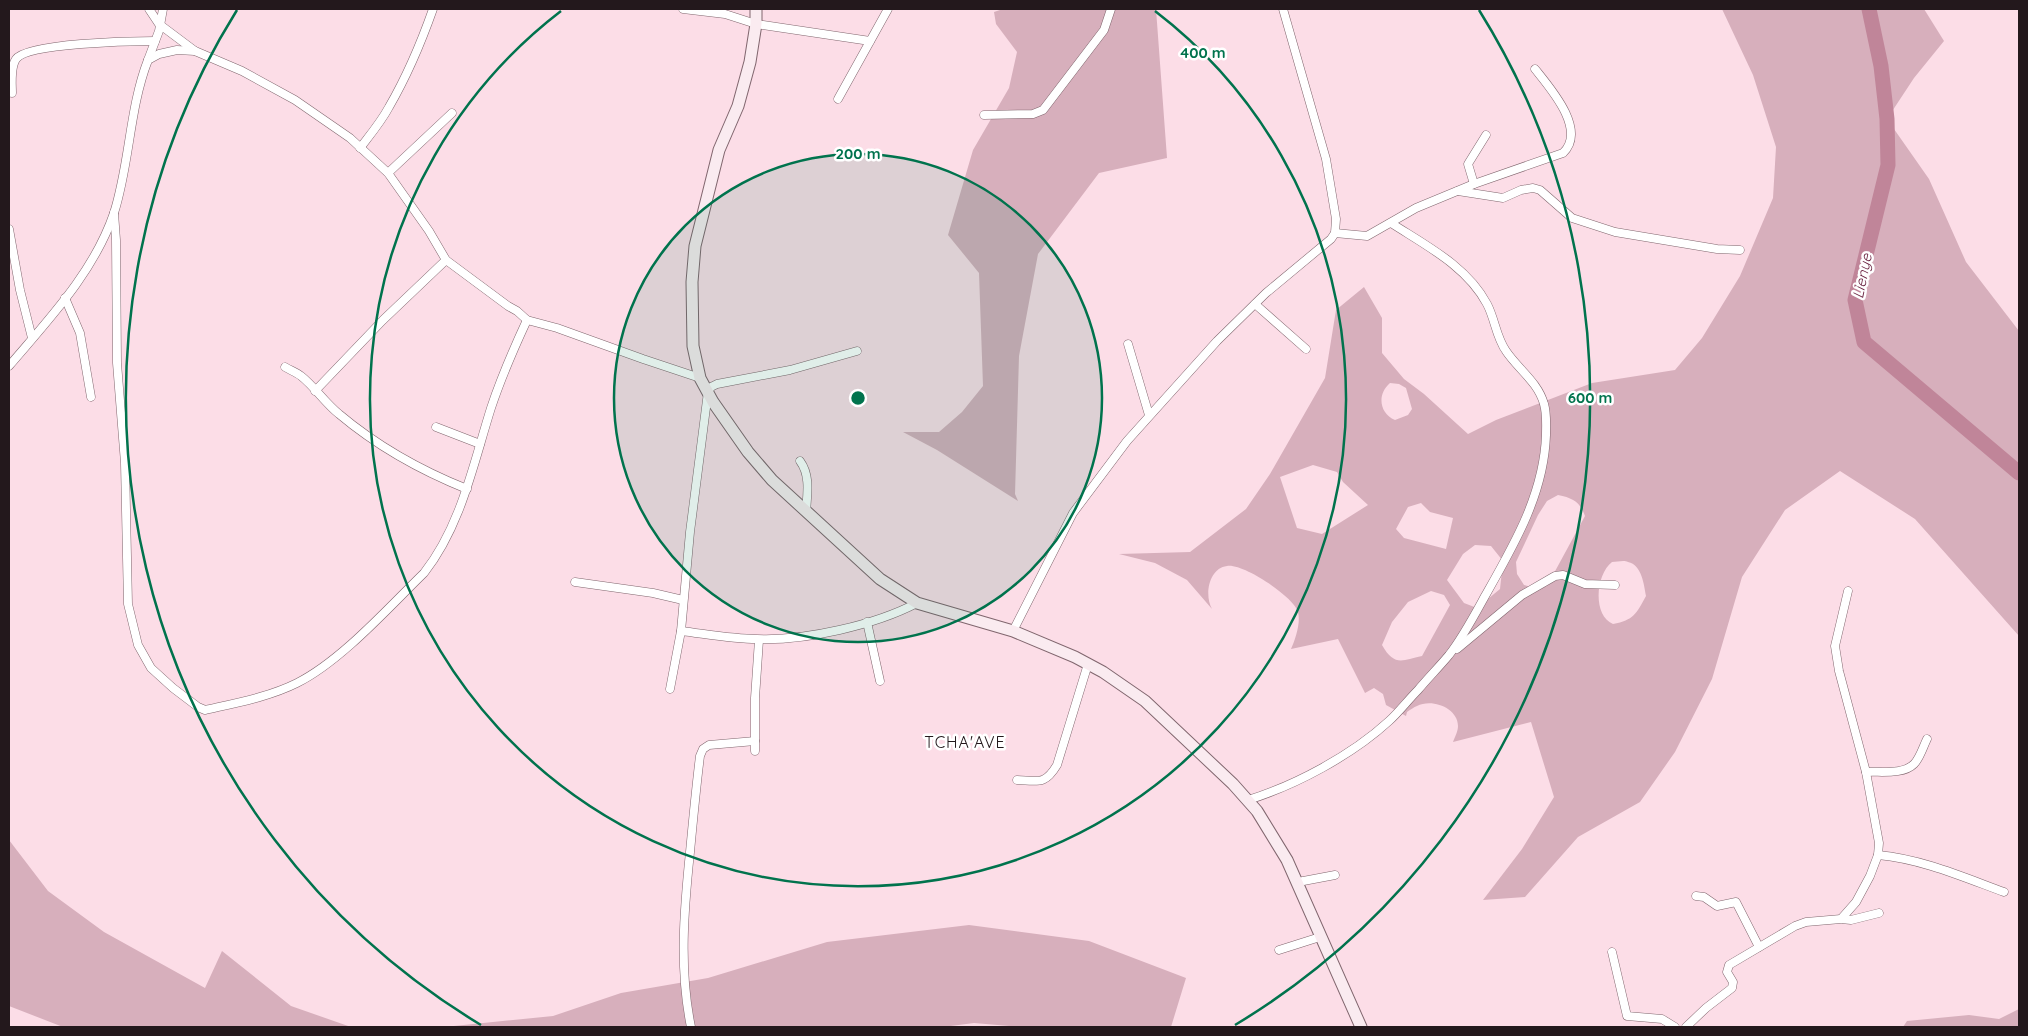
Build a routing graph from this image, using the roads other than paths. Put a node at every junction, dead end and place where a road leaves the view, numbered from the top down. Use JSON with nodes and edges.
{"nodes":[{"id":1,"x":149,"y":9,"type":"edge"},
{"id":2,"x":163,"y":9,"type":"edge"},
{"id":3,"x":433,"y":9,"type":"edge"},
{"id":4,"x":683,"y":9,"type":"edge"},
{"id":5,"x":756,"y":9,"type":"edge"},
{"id":6,"x":888,"y":9,"type":"edge"},
{"id":7,"x":1111,"y":9,"type":"edge"},
{"id":8,"x":1285,"y":9,"type":"edge"},
{"id":9,"x":159,"y":24,"type":"junction"},
{"id":10,"x":756,"y":24,"type":"junction"},
{"id":11,"x":155,"y":41,"type":"junction"},
{"id":12,"x":870,"y":41,"type":"junction"},
{"id":13,"x":195,"y":51,"type":"junction"},
{"id":14,"x":148,"y":60,"type":"junction"},
{"id":15,"x":1535,"y":69,"type":"dead end"},
{"id":16,"x":12,"y":93,"type":"dead end"},
{"id":17,"x":838,"y":100,"type":"dead end"},
{"id":18,"x":452,"y":113,"type":"dead end"},
{"id":19,"x":984,"y":115,"type":"dead end"},
{"id":20,"x":1486,"y":135,"type":"dead end"},
{"id":21,"x":360,"y":148,"type":"junction"},
{"id":22,"x":388,"y":173,"type":"junction"},
{"id":23,"x":1474,"y":184,"type":"junction"},
{"id":24,"x":1458,"y":191,"type":"junction"},
{"id":25,"x":114,"y":212,"type":"junction"},
{"id":26,"x":1391,"y":222,"type":"junction"},
{"id":27,"x":9,"y":229,"type":"edge"},
{"id":28,"x":1335,"y":233,"type":"junction"},
{"id":29,"x":1740,"y":250,"type":"dead end"},
{"id":30,"x":446,"y":260,"type":"junction"},
{"id":31,"x":65,"y":298,"type":"junction"},
{"id":32,"x":1255,"y":304,"type":"junction"},
{"id":33,"x":527,"y":320,"type":"junction"},
{"id":34,"x":32,"y":338,"type":"junction"},
{"id":35,"x":1128,"y":344,"type":"dead end"},
{"id":36,"x":1306,"y":349,"type":"dead end"},
{"id":37,"x":857,"y":351,"type":"dead end"},
{"id":38,"x":9,"y":366,"type":"edge"},
{"id":39,"x":285,"y":367,"type":"dead end"},
{"id":40,"x":700,"y":378,"type":"junction"},
{"id":41,"x":315,"y":392,"type":"junction"},
{"id":42,"x":708,"y":392,"type":"junction"},
{"id":43,"x":91,"y":397,"type":"dead end"},
{"id":44,"x":1149,"y":415,"type":"junction"},
{"id":45,"x":436,"y":427,"type":"dead end"},
{"id":46,"x":480,"y":444,"type":"junction"},
{"id":47,"x":800,"y":462,"type":"dead end"},
{"id":48,"x":467,"y":489,"type":"junction"},
{"id":49,"x":806,"y":512,"type":"junction"},
{"id":50,"x":575,"y":582,"type":"dead end"},
{"id":51,"x":1616,"y":585,"type":"dead end"},
{"id":52,"x":1848,"y":591,"type":"dead end"},
{"id":53,"x":683,"y":600,"type":"junction"},
{"id":54,"x":917,"y":603,"type":"junction"},
{"id":55,"x":867,"y":622,"type":"junction"},
{"id":56,"x":681,"y":631,"type":"junction"},
{"id":57,"x":1013,"y":631,"type":"junction"},
{"id":58,"x":758,"y":640,"type":"junction"},
{"id":59,"x":1449,"y":655,"type":"junction"},
{"id":60,"x":1088,"y":664,"type":"junction"},
{"id":61,"x":880,"y":681,"type":"dead end"},
{"id":62,"x":670,"y":689,"type":"dead end"},
{"id":63,"x":1927,"y":739,"type":"dead end"},
{"id":64,"x":755,"y":741,"type":"junction"},
{"id":65,"x":755,"y":751,"type":"dead end"},
{"id":66,"x":1866,"y":772,"type":"junction"},
{"id":67,"x":1017,"y":780,"type":"dead end"},
{"id":68,"x":1248,"y":800,"type":"junction"},
{"id":69,"x":1878,"y":856,"type":"junction"},
{"id":70,"x":1335,"y":875,"type":"dead end"},
{"id":71,"x":1298,"y":882,"type":"junction"},
{"id":72,"x":2004,"y":892,"type":"dead end"},
{"id":73,"x":1696,"y":896,"type":"dead end"},
{"id":74,"x":1879,"y":913,"type":"dead end"},
{"id":75,"x":1841,"y":919,"type":"junction"},
{"id":76,"x":1320,"y":937,"type":"junction"},
{"id":77,"x":1760,"y":947,"type":"junction"},
{"id":78,"x":1279,"y":950,"type":"dead end"},
{"id":79,"x":1612,"y":952,"type":"dead end"},
{"id":80,"x":691,"y":1027,"type":"edge"},
{"id":81,"x":1361,"y":1027,"type":"edge"},
{"id":82,"x":1675,"y":1027,"type":"edge"},
{"id":83,"x":1686,"y":1027,"type":"edge"}],
"edges":[{"from":1,"to":9,"type":"street"},
{"from":2,"to":9,"type":"street"},
{"from":3,"to":21,"type":"street"},
{"from":4,"to":10,"type":"street"},
{"from":5,"to":10,"type":"street"},
{"from":6,"to":12,"type":"street"},
{"from":7,"to":19,"type":"street"},
{"from":8,"to":28,"type":"street"},
{"from":9,"to":11,"type":"street"},
{"from":9,"to":13,"type":"street"},
{"from":10,"to":12,"type":"street"},
{"from":10,"to":40,"type":"street"},
{"from":11,"to":14,"type":"street"},
{"from":11,"to":16,"type":"street"},
{"from":12,"to":17,"type":"street"},
{"from":13,"to":14,"type":"street"},
{"from":13,"to":21,"type":"street"},
{"from":14,"to":25,"type":"street"},
{"from":15,"to":23,"type":"street"},
{"from":18,"to":22,"type":"street"},
{"from":20,"to":23,"type":"street"},
{"from":21,"to":22,"type":"street"},
{"from":22,"to":30,"type":"street"},
{"from":23,"to":24,"type":"street"},
{"from":24,"to":26,"type":"street"},
{"from":24,"to":29,"type":"street"},
{"from":25,"to":31,"type":"street"},
{"from":25,"to":48,"type":"street"},
{"from":26,"to":28,"type":"street"},
{"from":26,"to":59,"type":"street"},
{"from":27,"to":34,"type":"street"},
{"from":28,"to":32,"type":"street"},
{"from":30,"to":33,"type":"street"},
{"from":30,"to":41,"type":"street"},
{"from":31,"to":34,"type":"street"},
{"from":31,"to":43,"type":"street"},
{"from":32,"to":36,"type":"street"},
{"from":32,"to":44,"type":"street"},
{"from":33,"to":40,"type":"street"},
{"from":33,"to":46,"type":"street"},
{"from":34,"to":38,"type":"street"},
{"from":35,"to":44,"type":"street"},
{"from":37,"to":42,"type":"street"},
{"from":39,"to":41,"type":"street"},
{"from":40,"to":42,"type":"street"},
{"from":41,"to":48,"type":"street"},
{"from":42,"to":49,"type":"street"},
{"from":42,"to":53,"type":"street"},
{"from":44,"to":57,"type":"street"},
{"from":45,"to":46,"type":"street"},
{"from":46,"to":48,"type":"street"},
{"from":47,"to":49,"type":"street"},
{"from":49,"to":54,"type":"street"},
{"from":50,"to":53,"type":"street"},
{"from":51,"to":59,"type":"street"},
{"from":52,"to":66,"type":"street"},
{"from":53,"to":56,"type":"street"},
{"from":54,"to":55,"type":"street"},
{"from":54,"to":57,"type":"street"},
{"from":55,"to":58,"type":"street"},
{"from":55,"to":61,"type":"street"},
{"from":56,"to":58,"type":"street"},
{"from":56,"to":62,"type":"street"},
{"from":57,"to":60,"type":"street"},
{"from":58,"to":64,"type":"street"},
{"from":59,"to":68,"type":"street"},
{"from":60,"to":67,"type":"street"},
{"from":60,"to":68,"type":"street"},
{"from":63,"to":66,"type":"street"},
{"from":64,"to":65,"type":"street"},
{"from":64,"to":80,"type":"street"},
{"from":66,"to":69,"type":"street"},
{"from":68,"to":71,"type":"street"},
{"from":69,"to":72,"type":"street"},
{"from":69,"to":75,"type":"street"},
{"from":70,"to":71,"type":"street"},
{"from":71,"to":76,"type":"street"},
{"from":73,"to":77,"type":"street"},
{"from":74,"to":75,"type":"street"},
{"from":75,"to":77,"type":"street"},
{"from":76,"to":78,"type":"street"},
{"from":76,"to":81,"type":"street"},
{"from":77,"to":83,"type":"street"},
{"from":79,"to":82,"type":"street"}]}
